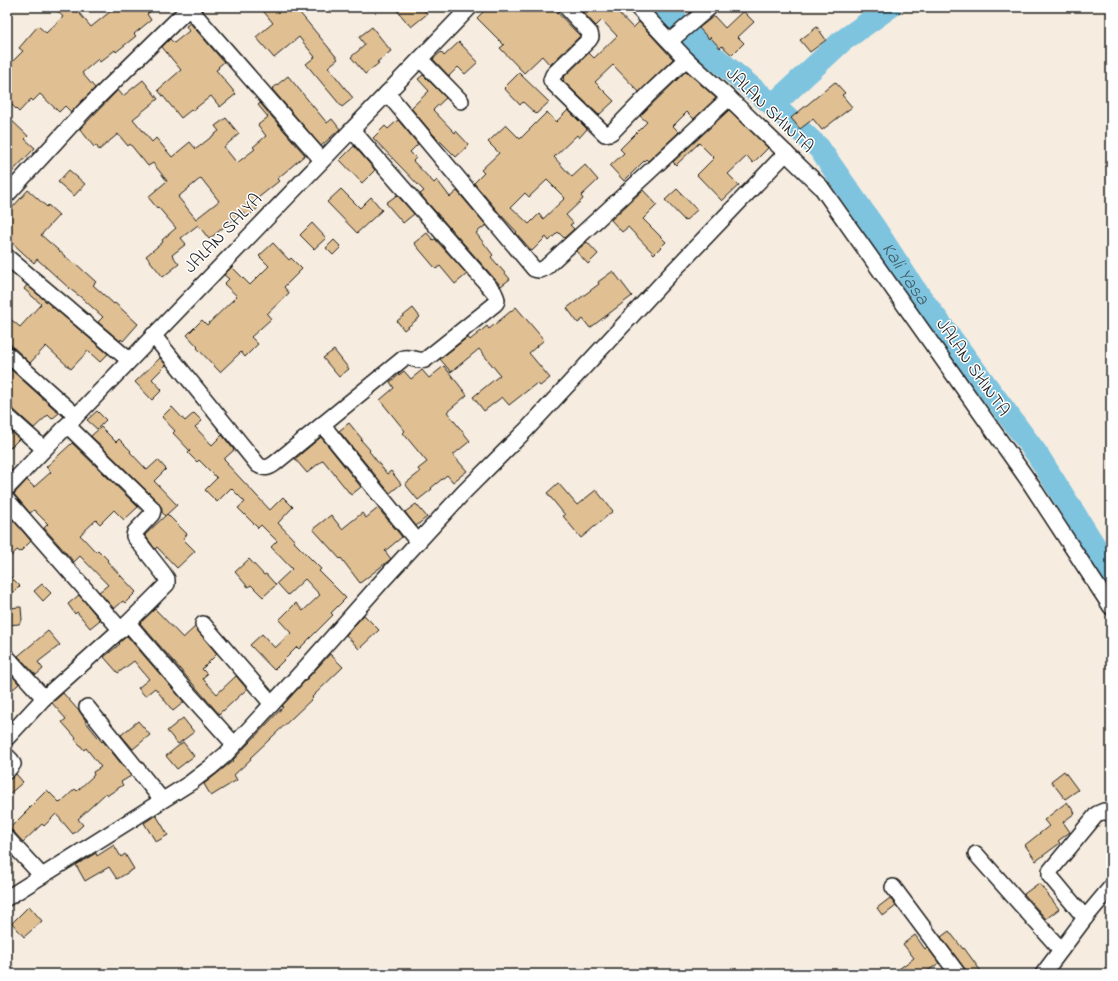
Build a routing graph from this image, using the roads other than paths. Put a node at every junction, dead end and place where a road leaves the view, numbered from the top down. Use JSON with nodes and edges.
{"nodes":[{"id":1,"x":190,"y":7,"type":"edge"},
{"id":2,"x":470,"y":7,"type":"edge"},
{"id":3,"x":566,"y":7,"type":"edge"},
{"id":4,"x":637,"y":7,"type":"edge"},
{"id":5,"x":710,"y":7,"type":"edge"},
{"id":6,"x":671,"y":40,"type":"junction"},
{"id":7,"x":420,"y":59,"type":"junction"},
{"id":8,"x":686,"y":59,"type":"junction"},
{"id":9,"x":387,"y":92,"type":"junction"},
{"id":10,"x":729,"y":98,"type":"junction"},
{"id":11,"x":461,"y":100,"type":"dead end"},
{"id":12,"x":352,"y":130,"type":"junction"},
{"id":13,"x":786,"y":153,"type":"junction"},
{"id":14,"x":322,"y":160,"type":"junction"},
{"id":15,"x":7,"y":195,"type":"edge"},
{"id":16,"x":7,"y":257,"type":"edge"},
{"id":17,"x":154,"y":335,"type":"junction"},
{"id":18,"x":7,"y":354,"type":"edge"},
{"id":19,"x":129,"y":360,"type":"junction"},
{"id":20,"x":7,"y":416,"type":"edge"},
{"id":21,"x":71,"y":420,"type":"junction"},
{"id":22,"x":323,"y":424,"type":"junction"},
{"id":23,"x":44,"y":449,"type":"junction"},
{"id":24,"x":7,"y":488,"type":"edge"},
{"id":25,"x":7,"y":500,"type":"edge"},
{"id":26,"x":418,"y":542,"type":"junction"},
{"id":27,"x":1111,"y":607,"type":"edge"},
{"id":28,"x":202,"y":624,"type":"dead end"},
{"id":29,"x":125,"y":626,"type":"junction"},
{"id":30,"x":7,"y":657,"type":"edge"},
{"id":31,"x":44,"y":698,"type":"junction"},
{"id":32,"x":272,"y":704,"type":"junction"},
{"id":33,"x":86,"y":707,"type":"dead end"},
{"id":34,"x":7,"y":738,"type":"edge"},
{"id":35,"x":234,"y":744,"type":"junction"},
{"id":36,"x":7,"y":756,"type":"edge"},
{"id":37,"x":7,"y":771,"type":"edge"},
{"id":38,"x":162,"y":800,"type":"junction"},
{"id":39,"x":1111,"y":814,"type":"edge"},
{"id":40,"x":7,"y":838,"type":"edge"},
{"id":41,"x":976,"y":854,"type":"dead end"},
{"id":42,"x":42,"y":876,"type":"junction"},
{"id":43,"x":893,"y":887,"type":"dead end"},
{"id":44,"x":1111,"y":887,"type":"edge"},
{"id":45,"x":7,"y":898,"type":"edge"},
{"id":46,"x":1085,"y":918,"type":"junction"},
{"id":47,"x":1061,"y":950,"type":"junction"},
{"id":48,"x":958,"y":974,"type":"edge"},
{"id":49,"x":1043,"y":974,"type":"edge"}],
"edges":[{"from":1,"to":14,"type":"street"},
{"from":1,"to":15,"type":"street"},
{"from":2,"to":7,"type":"street","name":"JALAN SALYA"},
{"from":3,"to":8,"type":"street"},
{"from":4,"to":6,"type":"street","name":"JALAN SHINTA"},
{"from":5,"to":6,"type":"street"},
{"from":6,"to":8,"type":"street","name":"JALAN SHINTA"},
{"from":7,"to":9,"type":"street","name":"JALAN SALYA"},
{"from":7,"to":11,"type":"street"},
{"from":8,"to":10,"type":"street","name":"JALAN SHINTA"},
{"from":9,"to":10,"type":"street"},
{"from":9,"to":12,"type":"street","name":"JALAN SALYA"},
{"from":10,"to":13,"type":"street","name":"JALAN SHINTA"},
{"from":12,"to":14,"type":"street","name":"JALAN SALYA"},
{"from":12,"to":22,"type":"street"},
{"from":13,"to":26,"type":"street"},
{"from":13,"to":27,"type":"street","name":"JALAN SHINTA"},
{"from":14,"to":17,"type":"street","name":"JALAN SALYA"},
{"from":16,"to":19,"type":"street"},
{"from":17,"to":19,"type":"street","name":"JALAN SALYA"},
{"from":17,"to":22,"type":"street"},
{"from":18,"to":21,"type":"street"},
{"from":19,"to":21,"type":"street","name":"JALAN SALYA"},
{"from":20,"to":23,"type":"street"},
{"from":21,"to":23,"type":"street","name":"JALAN SALYA"},
{"from":21,"to":29,"type":"street"},
{"from":22,"to":26,"type":"street"},
{"from":23,"to":24,"type":"street","name":"JALAN SALYA"},
{"from":25,"to":29,"type":"street"},
{"from":26,"to":32,"type":"street"},
{"from":28,"to":32,"type":"street"},
{"from":29,"to":31,"type":"street"},
{"from":29,"to":35,"type":"street"},
{"from":30,"to":31,"type":"street"},
{"from":31,"to":34,"type":"street"},
{"from":32,"to":35,"type":"street"},
{"from":33,"to":38,"type":"street"},
{"from":35,"to":38,"type":"street"},
{"from":36,"to":37,"type":"street"},
{"from":38,"to":42,"type":"street"},
{"from":39,"to":46,"type":"street"},
{"from":40,"to":42,"type":"street"},
{"from":41,"to":47,"type":"street"},
{"from":42,"to":45,"type":"street"},
{"from":43,"to":48,"type":"street"},
{"from":44,"to":46,"type":"street"},
{"from":46,"to":47,"type":"street"},
{"from":47,"to":49,"type":"street"}]}
